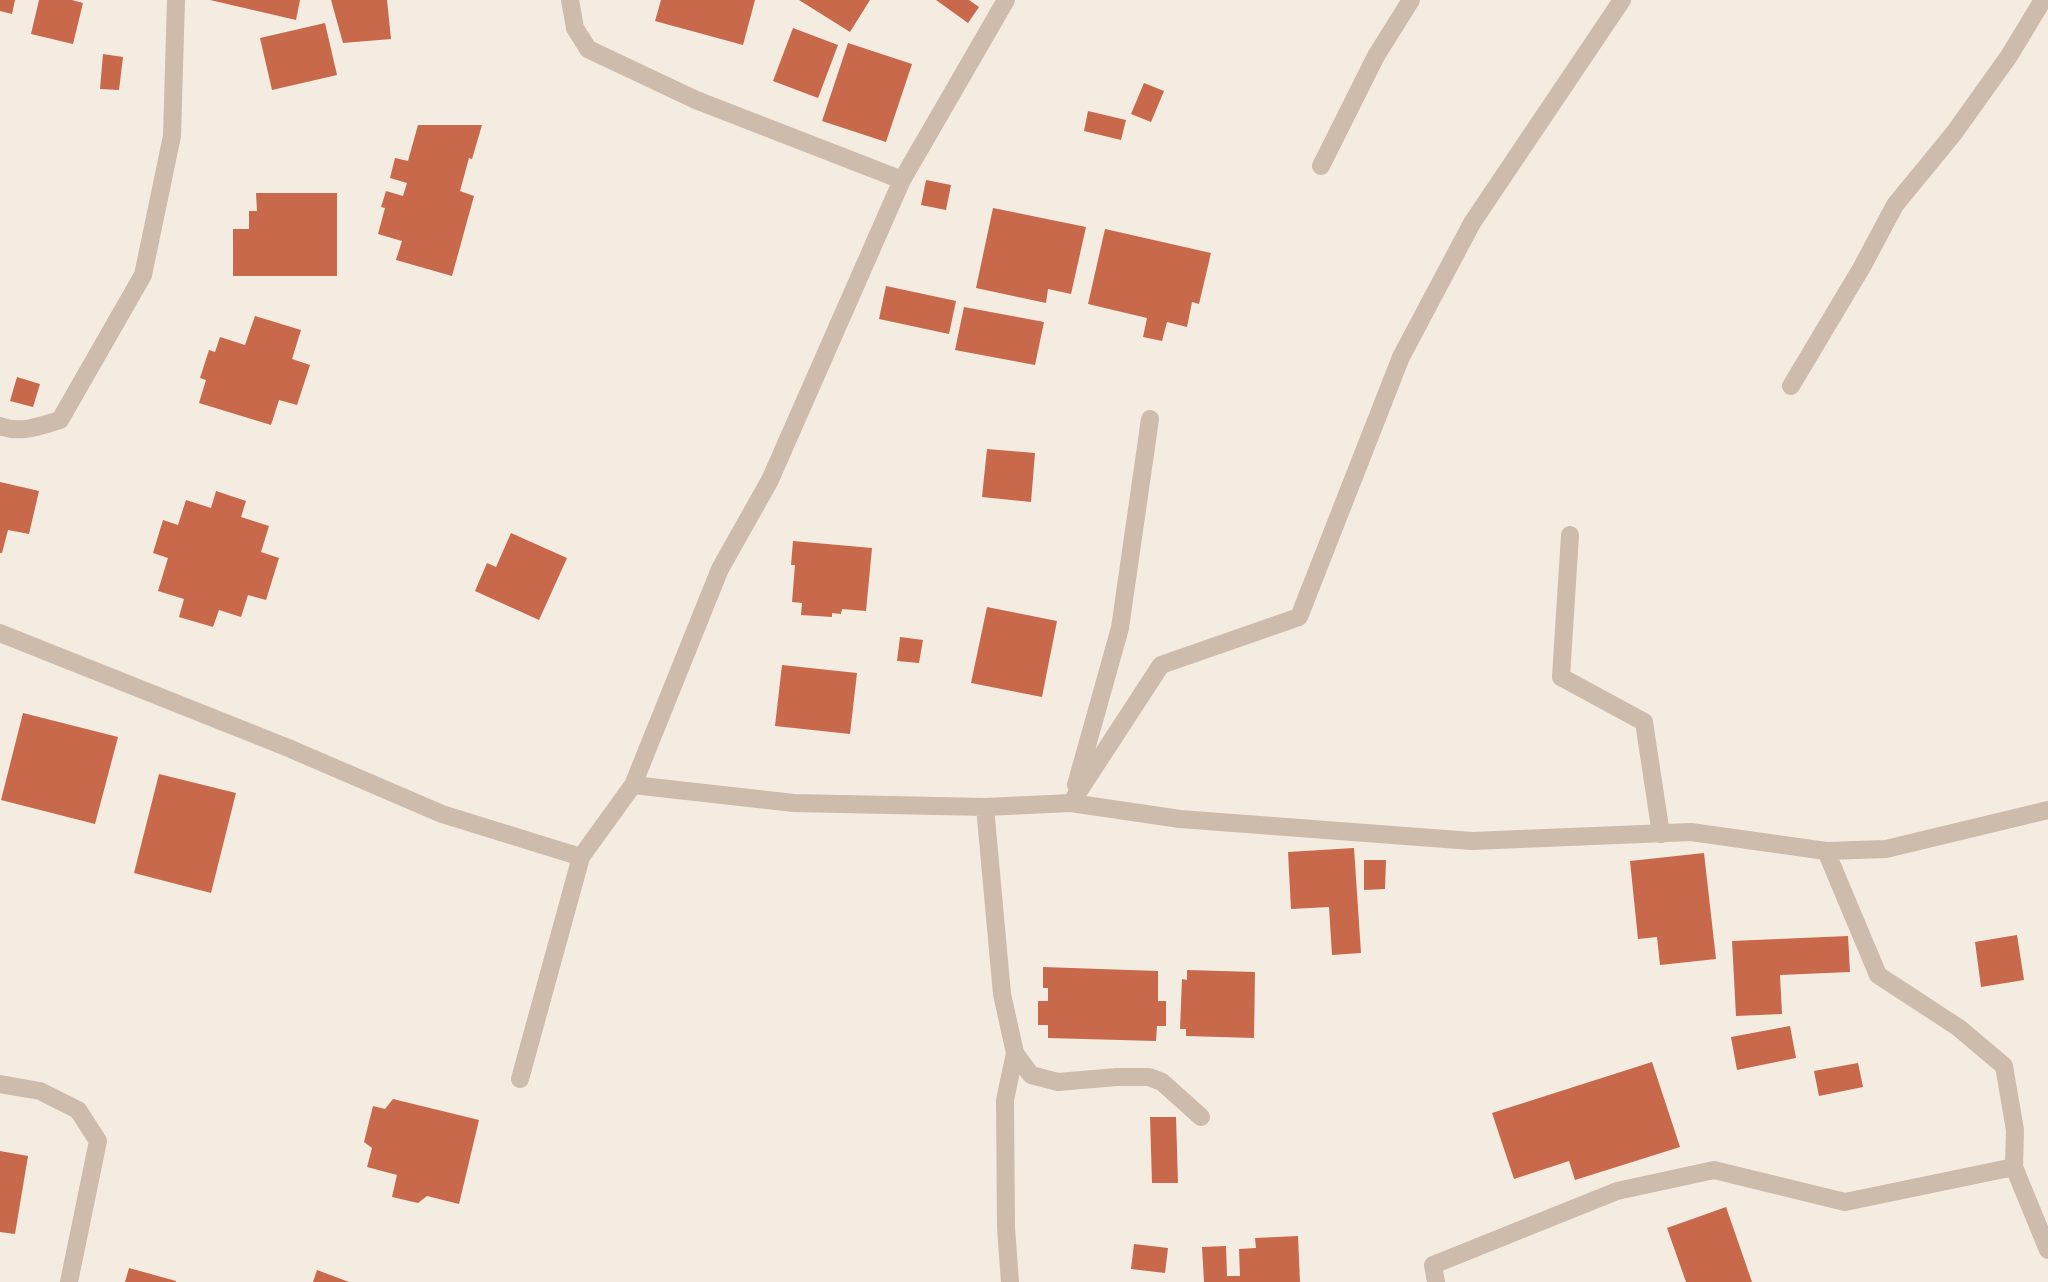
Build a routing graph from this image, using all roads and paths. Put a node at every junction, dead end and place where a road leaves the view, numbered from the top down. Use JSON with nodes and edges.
{"nodes":[{"id":1,"x":176,"y":0,"type":"edge"},
{"id":2,"x":569,"y":0,"type":"edge"},
{"id":3,"x":1006,"y":0,"type":"edge"},
{"id":4,"x":1412,"y":0,"type":"edge"},
{"id":5,"x":1622,"y":0,"type":"edge"},
{"id":6,"x":2043,"y":0,"type":"edge"},
{"id":7,"x":1321,"y":166,"type":"dead end"},
{"id":8,"x":902,"y":180,"type":"junction"},
{"id":9,"x":1791,"y":386,"type":"dead end"},
{"id":10,"x":1150,"y":419,"type":"dead end"},
{"id":11,"x":0,"y":426,"type":"edge"},
{"id":12,"x":1570,"y":535,"type":"dead end"},
{"id":13,"x":0,"y":633,"type":"edge"},
{"id":14,"x":633,"y":785,"type":"junction"},
{"id":15,"x":1071,"y":803,"type":"junction"},
{"id":16,"x":985,"y":807,"type":"junction"},
{"id":17,"x":2048,"y":810,"type":"edge"},
{"id":18,"x":1661,"y":834,"type":"junction"},
{"id":19,"x":1826,"y":851,"type":"junction"},
{"id":20,"x":581,"y":857,"type":"junction"},
{"id":21,"x":1015,"y":1053,"type":"junction"},
{"id":22,"x":520,"y":1079,"type":"dead end"},
{"id":23,"x":0,"y":1084,"type":"edge"},
{"id":24,"x":1201,"y":1117,"type":"dead end"},
{"id":25,"x":2014,"y":1167,"type":"junction"},
{"id":26,"x":2048,"y":1250,"type":"edge"},
{"id":27,"x":69,"y":1282,"type":"edge"},
{"id":28,"x":1010,"y":1282,"type":"edge"},
{"id":29,"x":1436,"y":1282,"type":"edge"}],
"edges":[{"from":1,"to":11,"type":"street"},
{"from":2,"to":8,"type":"street"},
{"from":3,"to":8,"type":"street"},
{"from":4,"to":7,"type":"street"},
{"from":5,"to":15,"type":"street"},
{"from":6,"to":9,"type":"street"},
{"from":8,"to":14,"type":"street"},
{"from":10,"to":15,"type":"street"},
{"from":12,"to":18,"type":"street"},
{"from":13,"to":20,"type":"street"},
{"from":14,"to":16,"type":"street"},
{"from":14,"to":20,"type":"street"},
{"from":15,"to":16,"type":"street"},
{"from":15,"to":18,"type":"street"},
{"from":16,"to":21,"type":"street"},
{"from":17,"to":19,"type":"street"},
{"from":18,"to":19,"type":"street"},
{"from":19,"to":25,"type":"street"},
{"from":20,"to":22,"type":"street"},
{"from":21,"to":24,"type":"street"},
{"from":21,"to":28,"type":"street"},
{"from":23,"to":27,"type":"street"},
{"from":25,"to":26,"type":"street"},
{"from":25,"to":29,"type":"street"}]}
